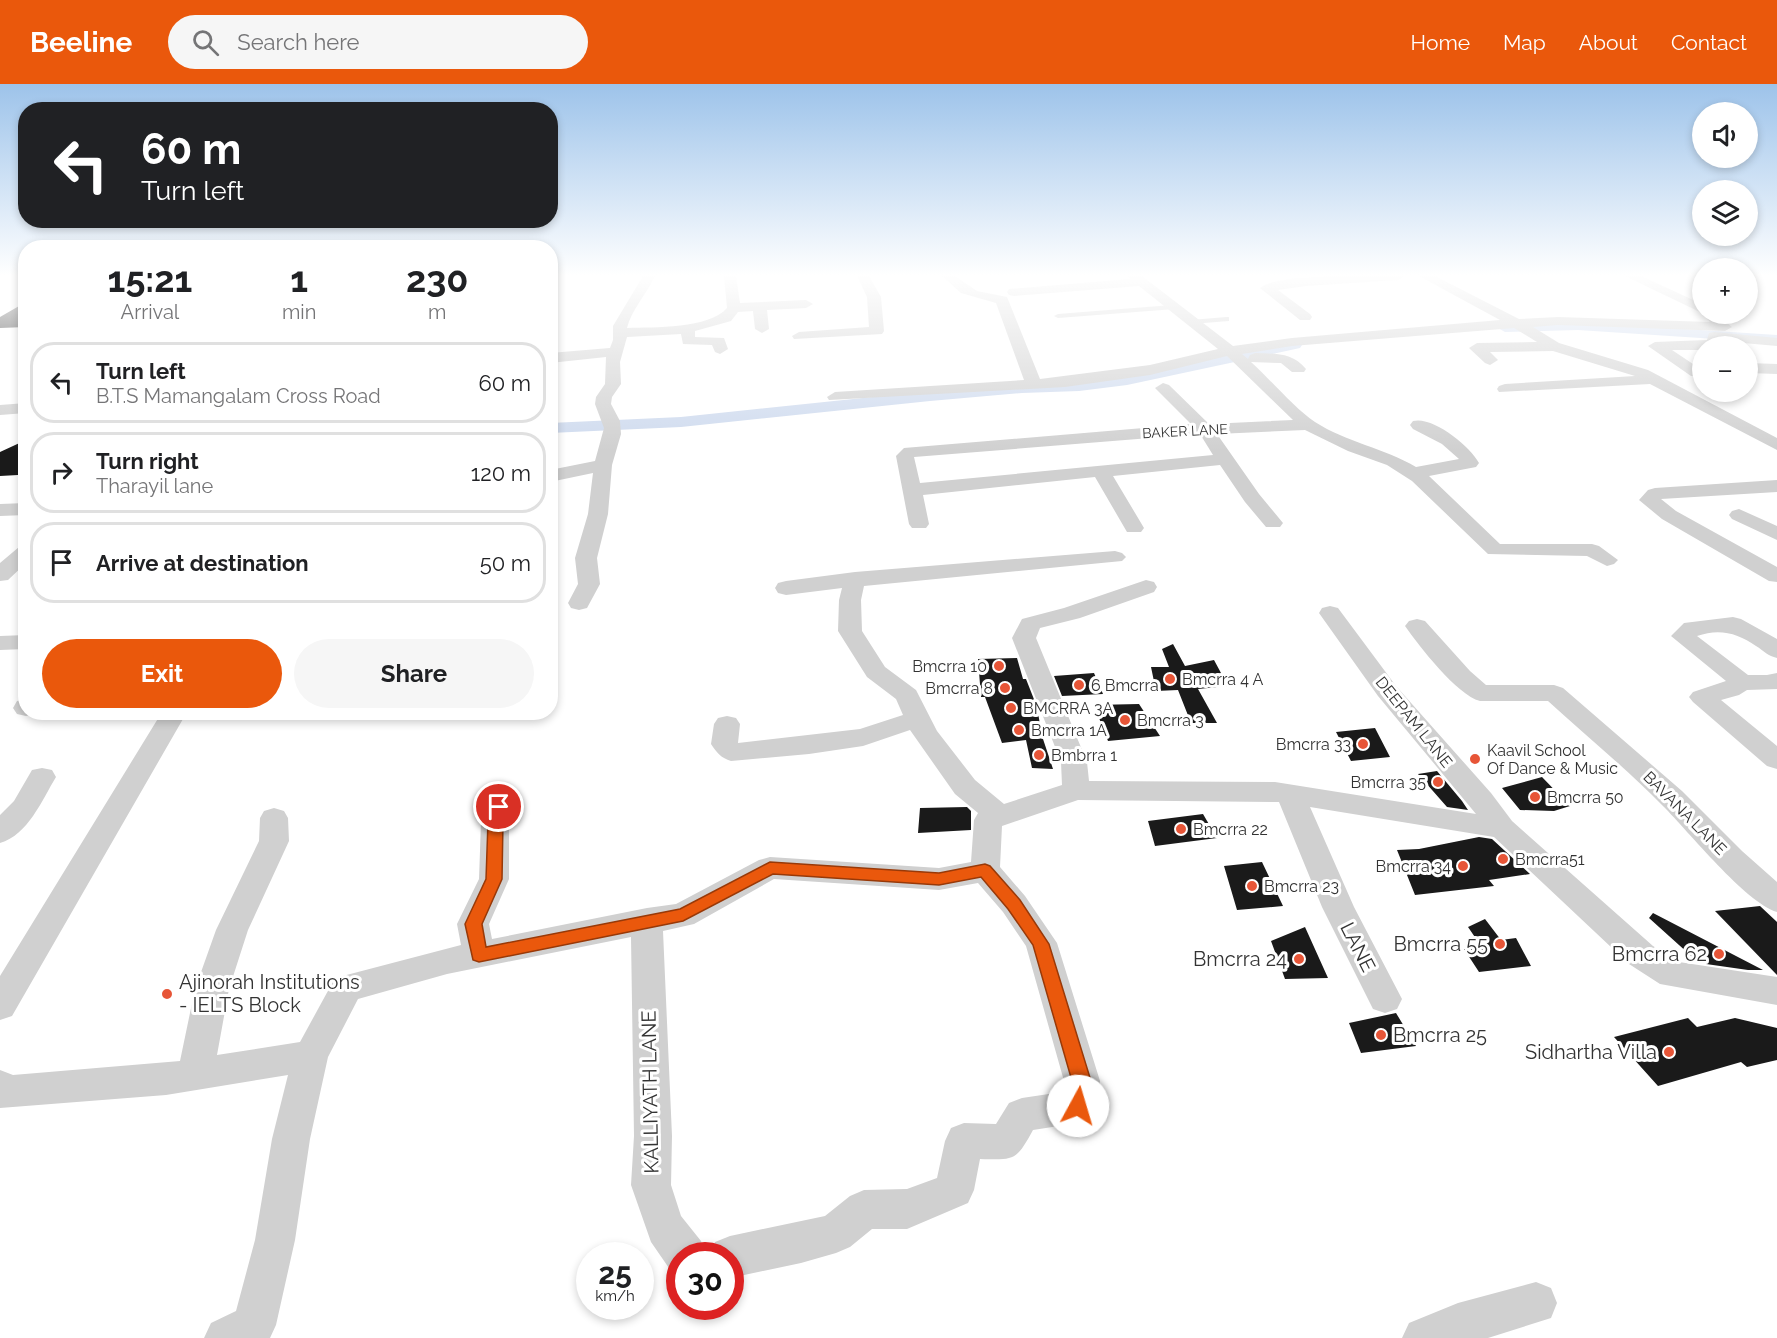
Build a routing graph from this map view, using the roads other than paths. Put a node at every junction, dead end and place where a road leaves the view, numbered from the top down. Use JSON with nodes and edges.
{"nodes":[{"id":1,"x":620,"y":335,"type":"edge"},
{"id":2,"x":688,"y":335,"type":"edge"},
{"id":3,"x":822,"y":335,"type":"edge"},
{"id":4,"x":1015,"y":335,"type":"edge"},
{"id":5,"x":1207,"y":335,"type":"edge"},
{"id":6,"x":1380,"y":335,"type":"edge"},
{"id":7,"x":1534,"y":335,"type":"edge"},
{"id":8,"x":799,"y":336,"type":"dead end"},
{"id":9,"x":1758,"y":340,"type":"edge"},
{"id":10,"x":1777,"y":342,"type":"edge"},
{"id":11,"x":1554,"y":346,"type":"junction"},
{"id":12,"x":1692,"y":346,"type":"edge"},
{"id":13,"x":720,"y":349,"type":"dead end"},
{"id":14,"x":615,"y":352,"type":"junction"},
{"id":15,"x":558,"y":357,"type":"edge"},
{"id":16,"x":1238,"y":359,"type":"junction"},
{"id":17,"x":1490,"y":360,"type":"dead end"},
{"id":18,"x":1692,"y":368,"type":"edge"},
{"id":19,"x":1758,"y":368,"type":"edge"},
{"id":20,"x":1298,"y":369,"type":"dead end"},
{"id":21,"x":1777,"y":369,"type":"edge"},
{"id":22,"x":1692,"y":373,"type":"edge"},
{"id":23,"x":1648,"y":376,"type":"junction"},
{"id":24,"x":1034,"y":384,"type":"junction"},
{"id":25,"x":1163,"y":388,"type":"dead end"},
{"id":26,"x":1505,"y":389,"type":"dead end"},
{"id":27,"x":835,"y":397,"type":"dead end"},
{"id":28,"x":18,"y":409,"type":"edge"},
{"id":29,"x":0,"y":410,"type":"edge"},
{"id":30,"x":1308,"y":424,"type":"junction"},
{"id":31,"x":1419,"y":425,"type":"dead end"},
{"id":32,"x":1205,"y":429,"type":"junction"},
{"id":33,"x":1777,"y":431,"type":"edge"},
{"id":34,"x":1755,"y":434,"type":"junction"},
{"id":35,"x":1777,"y":445,"type":"edge"},
{"id":36,"x":1225,"y":459,"type":"junction"},
{"id":37,"x":603,"y":465,"type":"junction"},
{"id":38,"x":1101,"y":472,"type":"junction"},
{"id":39,"x":1413,"y":473,"type":"junction"},
{"id":40,"x":558,"y":474,"type":"edge"},
{"id":41,"x":1777,"y":486,"type":"edge"},
{"id":42,"x":912,"y":490,"type":"junction"},
{"id":43,"x":18,"y":509,"type":"edge"},
{"id":44,"x":0,"y":510,"type":"edge"},
{"id":45,"x":1739,"y":515,"type":"dead end"},
{"id":46,"x":1273,"y":523,"type":"dead end"},
{"id":47,"x":919,"y":524,"type":"dead end"},
{"id":48,"x":1134,"y":528,"type":"dead end"},
{"id":49,"x":1777,"y":534,"type":"edge"},
{"id":50,"x":1114,"y":557,"type":"dead end"},
{"id":51,"x":1607,"y":560,"type":"dead end"},
{"id":52,"x":1777,"y":576,"type":"edge"},
{"id":53,"x":855,"y":579,"type":"junction"},
{"id":54,"x":1146,"y":587,"type":"dead end"},
{"id":55,"x":786,"y":588,"type":"dead end"},
{"id":56,"x":579,"y":603,"type":"dead end"},
{"id":57,"x":1330,"y":613,"type":"dead end"},
{"id":58,"x":1417,"y":626,"type":"dead end"},
{"id":59,"x":18,"y":642,"type":"edge"},
{"id":60,"x":0,"y":643,"type":"edge"},
{"id":61,"x":1777,"y":651,"type":"edge"},
{"id":62,"x":1777,"y":680,"type":"edge"},
{"id":63,"x":1742,"y":682,"type":"junction"},
{"id":64,"x":918,"y":719,"type":"junction"},
{"id":65,"x":170,"y":720,"type":"edge"},
{"id":66,"x":727,"y":724,"type":"dead end"},
{"id":67,"x":1777,"y":760,"type":"edge"},
{"id":68,"x":42,"y":777,"type":"dead end"},
{"id":69,"x":1076,"y":790,"type":"junction"},
{"id":70,"x":502,"y":792,"type":"dead end"},
{"id":71,"x":1290,"y":794,"type":"junction"},
{"id":72,"x":1000,"y":816,"type":"junction"},
{"id":73,"x":274,"y":818,"type":"dead end"},
{"id":74,"x":1502,"y":828,"type":"junction"},
{"id":75,"x":0,"y":833,"type":"edge"},
{"id":76,"x":985,"y":870,"type":"junction"},
{"id":77,"x":1777,"y":900,"type":"edge"},
{"id":78,"x":647,"y":920,"type":"junction"},
{"id":79,"x":479,"y":955,"type":"junction"},
{"id":80,"x":1777,"y":991,"type":"edge"},
{"id":81,"x":1385,"y":999,"type":"dead end"},
{"id":82,"x":0,"y":1006,"type":"edge"},
{"id":83,"x":311,"y":1056,"type":"junction"},
{"id":84,"x":195,"y":1075,"type":"junction"},
{"id":85,"x":0,"y":1086,"type":"edge"},
{"id":86,"x":676,"y":1242,"type":"edge"},
{"id":87,"x":744,"y":1254,"type":"edge"},
{"id":88,"x":1536,"y":1303,"type":"dead end"},
{"id":89,"x":226,"y":1338,"type":"edge"},
{"id":90,"x":1424,"y":1338,"type":"edge"}],
"edges":[{"from":1,"to":14,"type":"street"},
{"from":2,"to":13,"type":"street"},
{"from":3,"to":8,"type":"street"},
{"from":4,"to":24,"type":"street"},
{"from":5,"to":16,"type":"street"},
{"from":6,"to":16,"type":"street"},
{"from":7,"to":11,"type":"street"},
{"from":9,"to":10,"type":"street"},
{"from":11,"to":17,"type":"street"},
{"from":11,"to":23,"type":"street"},
{"from":12,"to":18,"type":"street"},
{"from":14,"to":15,"type":"street"},
{"from":14,"to":37,"type":"street"},
{"from":16,"to":20,"type":"street"},
{"from":16,"to":24,"type":"street"},
{"from":16,"to":30,"type":"street"},
{"from":19,"to":21,"type":"street"},
{"from":22,"to":23,"type":"street"},
{"from":23,"to":26,"type":"street"},
{"from":23,"to":34,"type":"street"},
{"from":24,"to":27,"type":"street"},
{"from":25,"to":32,"type":"street"},
{"from":28,"to":29,"type":"street"},
{"from":30,"to":32,"type":"street","name":"BAKER LANE"},
{"from":30,"to":39,"type":"street","name":"BAKER LANE"},
{"from":31,"to":39,"type":"street"},
{"from":32,"to":36,"type":"street"},
{"from":32,"to":42,"type":"street","name":"BAKER LANE"},
{"from":33,"to":34,"type":"street"},
{"from":34,"to":35,"type":"street"},
{"from":36,"to":38,"type":"street"},
{"from":36,"to":46,"type":"street"},
{"from":37,"to":40,"type":"street"},
{"from":37,"to":56,"type":"street"},
{"from":38,"to":42,"type":"street"},
{"from":38,"to":48,"type":"street"},
{"from":39,"to":51,"type":"street","name":"BAKER LANE"},
{"from":41,"to":52,"type":"street"},
{"from":42,"to":47,"type":"street","name":"BAKER LANE"},
{"from":43,"to":44,"type":"street"},
{"from":45,"to":49,"type":"street"},
{"from":50,"to":53,"type":"street"},
{"from":53,"to":55,"type":"street"},
{"from":53,"to":64,"type":"street"},
{"from":54,"to":69,"type":"street"},
{"from":57,"to":74,"type":"street","name":"DEEPAM LANE"},
{"from":58,"to":77,"type":"street","name":"BAVANA LANE"},
{"from":59,"to":60,"type":"street"},
{"from":61,"to":63,"type":"street"},
{"from":62,"to":63,"type":"street"},
{"from":63,"to":67,"type":"street"},
{"from":64,"to":66,"type":"street"},
{"from":64,"to":72,"type":"street"},
{"from":65,"to":82,"type":"street"},
{"from":68,"to":75,"type":"street"},
{"from":69,"to":71,"type":"street"},
{"from":69,"to":72,"type":"street"},
{"from":70,"to":79,"type":"street"},
{"from":71,"to":74,"type":"street"},
{"from":71,"to":81,"type":"street","name":"LANE"},
{"from":72,"to":76,"type":"street"},
{"from":73,"to":84,"type":"street"},
{"from":74,"to":80,"type":"street","name":"DEEPAM LANE"},
{"from":76,"to":78,"type":"street"},
{"from":76,"to":87,"type":"street"},
{"from":78,"to":79,"type":"street"},
{"from":78,"to":86,"type":"street","name":"KALLIYATH LANE"},
{"from":79,"to":83,"type":"street"},
{"from":83,"to":84,"type":"street"},
{"from":83,"to":89,"type":"street"},
{"from":84,"to":85,"type":"street"},
{"from":88,"to":90,"type":"street"}]}
